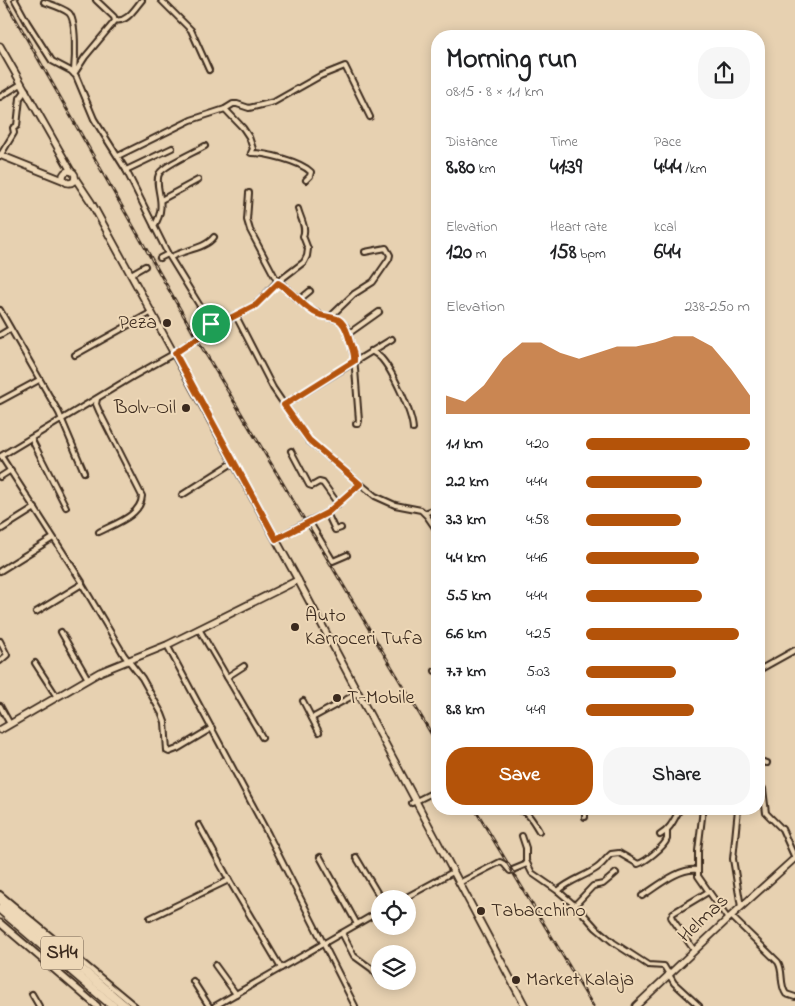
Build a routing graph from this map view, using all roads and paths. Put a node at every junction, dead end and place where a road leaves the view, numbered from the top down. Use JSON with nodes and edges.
{"nodes":[{"id":1,"x":15,"y":0,"type":"edge"},
{"id":2,"x":96,"y":0,"type":"edge"},
{"id":3,"x":142,"y":0,"type":"edge"},
{"id":4,"x":160,"y":0,"type":"edge"},
{"id":5,"x":44,"y":2,"type":"dead end"},
{"id":6,"x":115,"y":20,"type":"junction"},
{"id":7,"x":0,"y":46,"type":"edge"},
{"id":8,"x":209,"y":70,"type":"dead end"},
{"id":9,"x":74,"y":74,"type":"junction"},
{"id":10,"x":22,"y":84,"type":"junction"},
{"id":11,"x":26,"y":90,"type":"junction"},
{"id":12,"x":0,"y":97,"type":"edge"},
{"id":13,"x":224,"y":108,"type":"junction"},
{"id":14,"x":370,"y":117,"type":"dead end"},
{"id":15,"x":205,"y":146,"type":"dead end"},
{"id":16,"x":172,"y":148,"type":"dead end"},
{"id":17,"x":0,"y":155,"type":"edge"},
{"id":18,"x":118,"y":156,"type":"junction"},
{"id":19,"x":126,"y":170,"type":"junction"},
{"id":20,"x":67,"y":177,"type":"junction"},
{"id":21,"x":198,"y":180,"type":"dead end"},
{"id":22,"x":306,"y":180,"type":"dead end"},
{"id":23,"x":249,"y":193,"type":"dead end"},
{"id":24,"x":85,"y":194,"type":"junction"},
{"id":25,"x":161,"y":200,"type":"junction"},
{"id":26,"x":298,"y":209,"type":"dead end"},
{"id":27,"x":154,"y":226,"type":"junction"},
{"id":28,"x":214,"y":238,"type":"dead end"},
{"id":29,"x":365,"y":252,"type":"dead end"},
{"id":30,"x":170,"y":256,"type":"junction"},
{"id":31,"x":160,"y":258,"type":"tunnel mouth"},
{"id":32,"x":144,"y":266,"type":"tunnel mouth"},
{"id":33,"x":131,"y":274,"type":"junction"},
{"id":34,"x":278,"y":283,"type":"junction"},
{"id":35,"x":310,"y":291,"type":"dead end"},
{"id":36,"x":299,"y":300,"type":"junction"},
{"id":37,"x":0,"y":310,"type":"edge"},
{"id":38,"x":152,"y":312,"type":"junction"},
{"id":39,"x":379,"y":312,"type":"dead end"},
{"id":40,"x":236,"y":316,"type":"junction"},
{"id":41,"x":330,"y":317,"type":"junction"},
{"id":42,"x":212,"y":327,"type":"junction"},
{"id":43,"x":10,"y":329,"type":"junction"},
{"id":44,"x":348,"y":334,"type":"junction"},
{"id":45,"x":0,"y":335,"type":"edge"},
{"id":46,"x":392,"y":339,"type":"dead end"},
{"id":47,"x":371,"y":351,"type":"junction"},
{"id":48,"x":175,"y":353,"type":"junction"},
{"id":49,"x":75,"y":356,"type":"dead end"},
{"id":50,"x":354,"y":361,"type":"junction"},
{"id":51,"x":39,"y":380,"type":"junction"},
{"id":52,"x":96,"y":399,"type":"junction"},
{"id":53,"x":0,"y":401,"type":"edge"},
{"id":54,"x":284,"y":405,"type":"junction"},
{"id":55,"x":62,"y":420,"type":"junction"},
{"id":56,"x":356,"y":424,"type":"dead end"},
{"id":57,"x":413,"y":429,"type":"dead end"},
{"id":58,"x":31,"y":438,"type":"junction"},
{"id":59,"x":291,"y":451,"type":"dead end"},
{"id":60,"x":0,"y":455,"type":"edge"},
{"id":61,"x":231,"y":464,"type":"dead end"},
{"id":62,"x":11,"y":470,"type":"junction"},
{"id":63,"x":84,"y":472,"type":"dead end"},
{"id":64,"x":0,"y":477,"type":"edge"},
{"id":65,"x":360,"y":484,"type":"junction"},
{"id":66,"x":182,"y":495,"type":"dead end"},
{"id":67,"x":338,"y":504,"type":"junction"},
{"id":68,"x":66,"y":507,"type":"dead end"},
{"id":69,"x":35,"y":508,"type":"junction"},
{"id":70,"x":431,"y":511,"type":"edge"},
{"id":71,"x":327,"y":513,"type":"junction"},
{"id":72,"x":425,"y":513,"type":"junction"},
{"id":73,"x":309,"y":521,"type":"junction"},
{"id":74,"x":431,"y":522,"type":"edge"},
{"id":75,"x":341,"y":528,"type":"dead end"},
{"id":76,"x":0,"y":530,"type":"edge"},
{"id":77,"x":99,"y":532,"type":"dead end"},
{"id":78,"x":53,"y":538,"type":"junction"},
{"id":79,"x":276,"y":539,"type":"junction"},
{"id":80,"x":347,"y":555,"type":"dead end"},
{"id":81,"x":0,"y":571,"type":"edge"},
{"id":82,"x":298,"y":580,"type":"junction"},
{"id":83,"x":82,"y":584,"type":"junction"},
{"id":84,"x":36,"y":612,"type":"dead end"},
{"id":85,"x":199,"y":629,"type":"junction"},
{"id":86,"x":62,"y":632,"type":"dead end"},
{"id":87,"x":0,"y":641,"type":"edge"},
{"id":88,"x":168,"y":645,"type":"junction"},
{"id":89,"x":795,"y":650,"type":"edge"},
{"id":90,"x":129,"y":660,"type":"junction"},
{"id":91,"x":0,"y":661,"type":"edge"},
{"id":92,"x":35,"y":663,"type":"dead end"},
{"id":93,"x":244,"y":666,"type":"dead end"},
{"id":94,"x":765,"y":667,"type":"edge"},
{"id":95,"x":227,"y":677,"type":"junction"},
{"id":96,"x":88,"y":679,"type":"junction"},
{"id":97,"x":358,"y":693,"type":"junction"},
{"id":98,"x":57,"y":697,"type":"junction"},
{"id":99,"x":303,"y":701,"type":"dead end"},
{"id":100,"x":0,"y":706,"type":"edge"},
{"id":101,"x":312,"y":718,"type":"junction"},
{"id":102,"x":10,"y":724,"type":"junction"},
{"id":103,"x":212,"y":728,"type":"junction"},
{"id":104,"x":0,"y":730,"type":"edge"},
{"id":105,"x":318,"y":732,"type":"dead end"},
{"id":106,"x":262,"y":737,"type":"dead end"},
{"id":107,"x":431,"y":794,"type":"edge"},
{"id":108,"x":414,"y":802,"type":"junction"},
{"id":109,"x":765,"y":806,"type":"edge"},
{"id":110,"x":529,"y":815,"type":"edge"},
{"id":111,"x":676,"y":815,"type":"edge"},
{"id":112,"x":702,"y":815,"type":"edge"},
{"id":113,"x":737,"y":815,"type":"edge"},
{"id":114,"x":199,"y":825,"type":"dead end"},
{"id":115,"x":539,"y":831,"type":"dead end"},
{"id":116,"x":667,"y":831,"type":"junction"},
{"id":117,"x":660,"y":835,"type":"dead end"},
{"id":118,"x":522,"y":836,"type":"dead end"},
{"id":119,"x":320,"y":857,"type":"dead end"},
{"id":120,"x":356,"y":857,"type":"dead end"},
{"id":121,"x":795,"y":858,"type":"edge"},
{"id":122,"x":527,"y":864,"type":"junction"},
{"id":123,"x":697,"y":870,"type":"junction"},
{"id":124,"x":453,"y":872,"type":"junction"},
{"id":125,"x":616,"y":873,"type":"dead end"},
{"id":126,"x":229,"y":880,"type":"junction"},
{"id":127,"x":459,"y":883,"type":"junction"},
{"id":128,"x":376,"y":890,"type":"edge"},
{"id":129,"x":558,"y":891,"type":"junction"},
{"id":130,"x":416,"y":892,"type":"edge"},
{"id":131,"x":708,"y":892,"type":"junction"},
{"id":132,"x":0,"y":894,"type":"edge"},
{"id":133,"x":642,"y":896,"type":"dead end"},
{"id":134,"x":0,"y":900,"type":"edge"},
{"id":135,"x":575,"y":905,"type":"junction"},
{"id":136,"x":741,"y":906,"type":"junction"},
{"id":137,"x":0,"y":909,"type":"edge"},
{"id":138,"x":371,"y":916,"type":"edge"},
{"id":139,"x":729,"y":917,"type":"junction"},
{"id":140,"x":150,"y":918,"type":"dead end"},
{"id":141,"x":0,"y":923,"type":"edge"},
{"id":142,"x":357,"y":924,"type":"junction"},
{"id":143,"x":342,"y":933,"type":"junction"},
{"id":144,"x":324,"y":944,"type":"junction"},
{"id":145,"x":694,"y":950,"type":"junction"},
{"id":146,"x":215,"y":965,"type":"dead end"},
{"id":147,"x":281,"y":968,"type":"junction"},
{"id":148,"x":371,"y":968,"type":"edge"},
{"id":149,"x":669,"y":974,"type":"junction"},
{"id":150,"x":193,"y":981,"type":"dead end"},
{"id":151,"x":32,"y":994,"type":"dead end"},
{"id":152,"x":236,"y":994,"type":"junction"},
{"id":153,"x":795,"y":997,"type":"edge"},
{"id":154,"x":39,"y":1006,"type":"edge"},
{"id":155,"x":97,"y":1006,"type":"edge"},
{"id":156,"x":113,"y":1006,"type":"edge"},
{"id":157,"x":125,"y":1006,"type":"edge"},
{"id":158,"x":135,"y":1006,"type":"edge"},
{"id":159,"x":209,"y":1006,"type":"edge"},
{"id":160,"x":215,"y":1006,"type":"edge"},
{"id":161,"x":354,"y":1006,"type":"edge"},
{"id":162,"x":526,"y":1006,"type":"edge"},
{"id":163,"x":636,"y":1006,"type":"edge"},
{"id":164,"x":698,"y":1006,"type":"edge"}],
"edges":[{"from":1,"to":9,"type":"street"},
{"from":2,"to":6,"type":"street"},
{"from":3,"to":6,"type":"street"},
{"from":4,"to":8,"type":"street"},
{"from":5,"to":9,"type":"street"},
{"from":6,"to":9,"type":"street"},
{"from":7,"to":10,"type":"main road"},
{"from":9,"to":18,"type":"street"},
{"from":10,"to":11,"type":"main road"},
{"from":10,"to":12,"type":"street"},
{"from":11,"to":17,"type":"street"},
{"from":11,"to":20,"type":"main road"},
{"from":13,"to":14,"type":"street"},
{"from":13,"to":18,"type":"street"},
{"from":13,"to":22,"type":"street"},
{"from":15,"to":25,"type":"street"},
{"from":16,"to":19,"type":"street"},
{"from":17,"to":20,"type":"main road"},
{"from":18,"to":19,"type":"street"},
{"from":19,"to":27,"type":"street"},
{"from":20,"to":24,"type":"main road"},
{"from":20,"to":24,"type":"main road"},
{"from":21,"to":25,"type":"street"},
{"from":23,"to":34,"type":"street"},
{"from":24,"to":33,"type":"main road"},
{"from":25,"to":27,"type":"street"},
{"from":26,"to":34,"type":"street"},
{"from":27,"to":30,"type":"street"},
{"from":28,"to":30,"type":"street"},
{"from":29,"to":41,"type":"street"},
{"from":30,"to":31,"type":"street"},
{"from":30,"to":42,"type":"street"},
{"from":32,"to":33,"type":"street"},
{"from":33,"to":38,"type":"main road"},
{"from":34,"to":36,"type":"street"},
{"from":34,"to":40,"type":"street"},
{"from":35,"to":36,"type":"street"},
{"from":36,"to":41,"type":"street"},
{"from":37,"to":43,"type":"street"},
{"from":38,"to":48,"type":"main road"},
{"from":38,"to":49,"type":"street"},
{"from":39,"to":44,"type":"street"},
{"from":40,"to":42,"type":"street"},
{"from":40,"to":54,"type":"street"},
{"from":41,"to":44,"type":"street"},
{"from":42,"to":48,"type":"street"},
{"from":43,"to":45,"type":"street"},
{"from":43,"to":51,"type":"street"},
{"from":44,"to":50,"type":"street"},
{"from":46,"to":47,"type":"street"},
{"from":47,"to":50,"type":"street"},
{"from":47,"to":57,"type":"street"},
{"from":48,"to":52,"type":"street"},
{"from":48,"to":79,"type":"main road"},
{"from":50,"to":54,"type":"street"},
{"from":50,"to":56,"type":"street"},
{"from":51,"to":53,"type":"street"},
{"from":51,"to":55,"type":"street"},
{"from":52,"to":55,"type":"street"},
{"from":52,"to":77,"type":"street"},
{"from":54,"to":65,"type":"street"},
{"from":55,"to":58,"type":"street"},
{"from":55,"to":63,"type":"street"},
{"from":58,"to":60,"type":"street"},
{"from":58,"to":68,"type":"street"},
{"from":59,"to":67,"type":"street"},
{"from":60,"to":62,"type":"street"},
{"from":61,"to":66,"type":"street"},
{"from":62,"to":64,"type":"street"},
{"from":62,"to":69,"type":"street"},
{"from":65,"to":67,"type":"street"},
{"from":65,"to":72,"type":"street"},
{"from":67,"to":71,"type":"street"},
{"from":69,"to":76,"type":"street"},
{"from":69,"to":78,"type":"street"},
{"from":70,"to":72,"type":"street"},
{"from":71,"to":73,"type":"street"},
{"from":71,"to":75,"type":"street"},
{"from":72,"to":74,"type":"street"},
{"from":73,"to":79,"type":"street"},
{"from":73,"to":80,"type":"street"},
{"from":78,"to":81,"type":"street"},
{"from":78,"to":83,"type":"street"},
{"from":79,"to":82,"type":"main road"},
{"from":82,"to":85,"type":"main road"},
{"from":82,"to":97,"type":"main road"},
{"from":83,"to":84,"type":"street"},
{"from":83,"to":90,"type":"street"},
{"from":85,"to":88,"type":"main road"},
{"from":85,"to":95,"type":"street"},
{"from":86,"to":96,"type":"street"},
{"from":87,"to":91,"type":"street"},
{"from":88,"to":90,"type":"main road"},
{"from":88,"to":103,"type":"street"},
{"from":89,"to":94,"type":"street"},
{"from":90,"to":96,"type":"main road"},
{"from":90,"to":103,"type":"street"},
{"from":92,"to":98,"type":"street"},
{"from":93,"to":95,"type":"street"},
{"from":95,"to":106,"type":"street"},
{"from":96,"to":98,"type":"main road"},
{"from":97,"to":101,"type":"street"},
{"from":97,"to":108,"type":"main road"},
{"from":98,"to":102,"type":"main road"},
{"from":99,"to":101,"type":"street"},
{"from":100,"to":102,"type":"street"},
{"from":101,"to":105,"type":"street"},
{"from":102,"to":104,"type":"main road"},
{"from":103,"to":144,"type":"street"},
{"from":107,"to":108,"type":"street"},
{"from":108,"to":124,"type":"main road"},
{"from":109,"to":121,"type":"street"},
{"from":110,"to":115,"type":"street"},
{"from":111,"to":116,"type":"street"},
{"from":112,"to":123,"type":"street"},
{"from":113,"to":136,"type":"street"},
{"from":114,"to":126,"type":"street"},
{"from":116,"to":117,"type":"street"},
{"from":116,"to":129,"type":"street"},
{"from":118,"to":122,"type":"street"},
{"from":119,"to":142,"type":"street"},
{"from":120,"to":128,"type":"street"},
{"from":121,"to":136,"type":"main road","name":"Helmas"},
{"from":122,"to":127,"type":"street"},
{"from":122,"to":129,"type":"street"},
{"from":123,"to":131,"type":"street"},
{"from":123,"to":133,"type":"street"},
{"from":124,"to":127,"type":"main road"},
{"from":124,"to":130,"type":"street"},
{"from":125,"to":135,"type":"street"},
{"from":126,"to":140,"type":"street"},
{"from":126,"to":147,"type":"street"},
{"from":127,"to":162,"type":"main road"},
{"from":129,"to":135,"type":"street"},
{"from":131,"to":139,"type":"street"},
{"from":131,"to":145,"type":"street"},
{"from":132,"to":158,"type":"street"},
{"from":134,"to":157,"type":"highway","number":"SH4"},
{"from":135,"to":149,"type":"street"},
{"from":136,"to":139,"type":"main road","name":"Helmas"},
{"from":137,"to":156,"type":"highway","number":"SH4"},
{"from":138,"to":142,"type":"street"},
{"from":139,"to":145,"type":"main road","name":"Helmas"},
{"from":139,"to":153,"type":"street"},
{"from":141,"to":155,"type":"main road"},
{"from":142,"to":143,"type":"street"},
{"from":143,"to":144,"type":"street"},
{"from":143,"to":148,"type":"street"},
{"from":144,"to":147,"type":"street"},
{"from":144,"to":161,"type":"street"},
{"from":145,"to":149,"type":"main road","name":"Helmas"},
{"from":146,"to":152,"type":"street"},
{"from":147,"to":152,"type":"street"},
{"from":149,"to":163,"type":"main road","name":"Helmas"},
{"from":149,"to":164,"type":"street"},
{"from":150,"to":159,"type":"street"},
{"from":151,"to":154,"type":"street"},
{"from":152,"to":160,"type":"street"}]}
